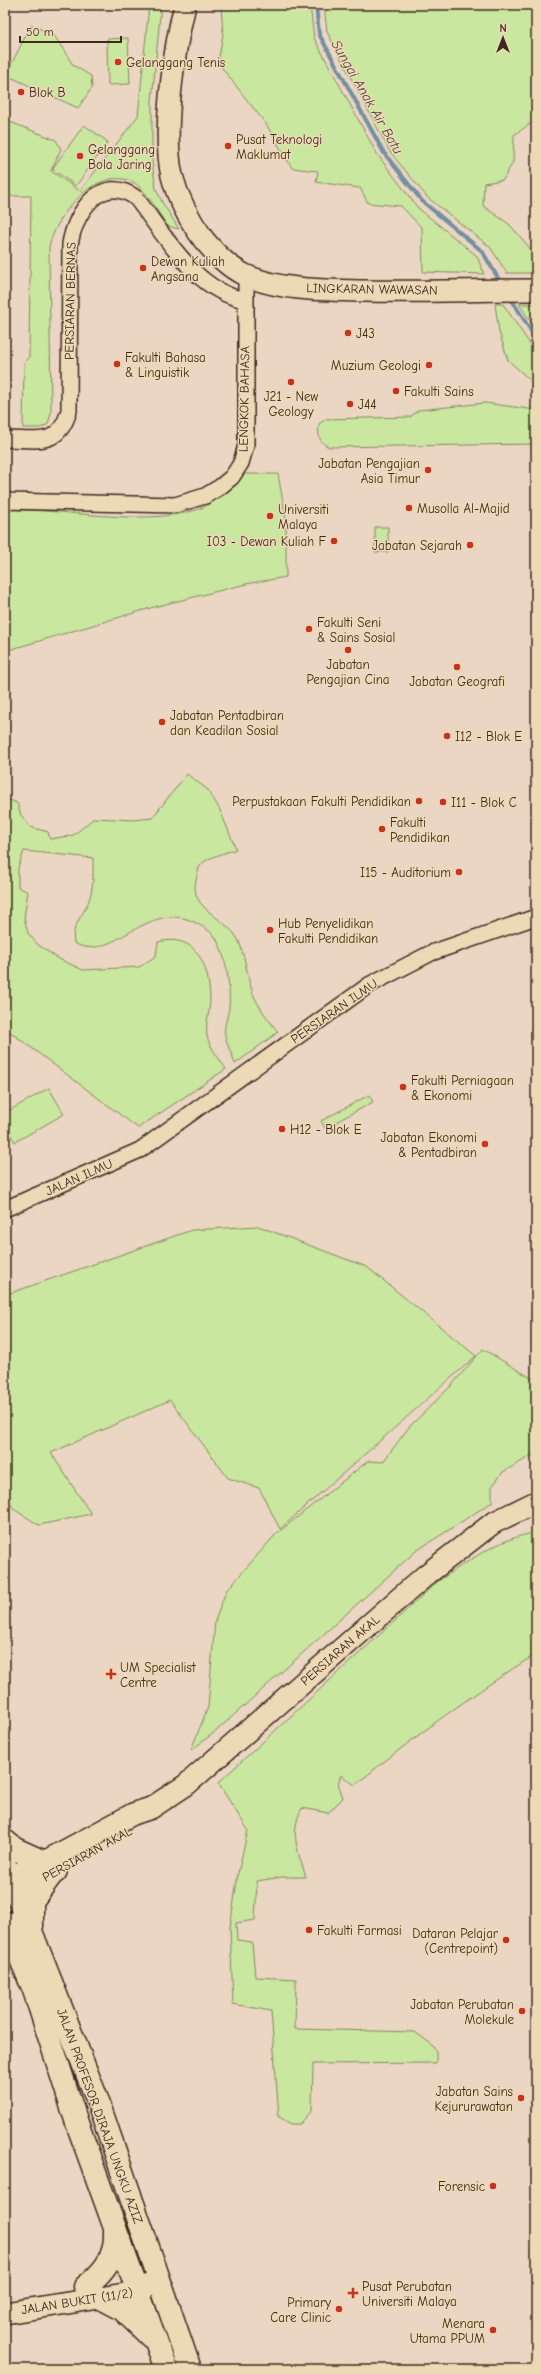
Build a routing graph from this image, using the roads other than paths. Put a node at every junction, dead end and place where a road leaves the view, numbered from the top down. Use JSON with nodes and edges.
{"nodes":[{"id":1,"x":179,"y":5,"type":"edge"},
{"id":2,"x":185,"y":5,"type":"edge"},
{"id":3,"x":179,"y":28,"type":"junction"},
{"id":4,"x":246,"y":275,"type":"junction"},
{"id":5,"x":528,"y":290,"type":"edge"},
{"id":6,"x":245,"y":300,"type":"junction"},
{"id":7,"x":5,"y":439,"type":"edge"},
{"id":8,"x":7,"y":499,"type":"edge"},
{"id":9,"x":536,"y":917,"type":"edge"},
{"id":10,"x":152,"y":1142,"type":"joint"},
{"id":11,"x":5,"y":1209,"type":"edge"},
{"id":12,"x":536,"y":1502,"type":"edge"},
{"id":13,"x":5,"y":1841,"type":"edge"},
{"id":14,"x":48,"y":1868,"type":"junction"},
{"id":15,"x":9,"y":1881,"type":"edge"},
{"id":16,"x":5,"y":1922,"type":"edge"},
{"id":17,"x":33,"y":1935,"type":"junction"},
{"id":18,"x":19,"y":1956,"type":"junction"},
{"id":19,"x":114,"y":2222,"type":"junction"},
{"id":20,"x":158,"y":2279,"type":"junction"},
{"id":21,"x":135,"y":2285,"type":"junction"},
{"id":22,"x":93,"y":2292,"type":"junction"},
{"id":23,"x":5,"y":2300,"type":"edge"},
{"id":24,"x":5,"y":2313,"type":"edge"},
{"id":25,"x":157,"y":2343,"type":"junction"},
{"id":26,"x":166,"y":2369,"type":"edge"},
{"id":27,"x":190,"y":2369,"type":"edge"}],
"edges":[{"from":1,"to":3,"type":"street"},
{"from":2,"to":3,"type":"street","name":"LINGKARAN WAWASAN"},
{"from":3,"to":4,"type":"street","name":"LINGKARAN WAWASAN"},
{"from":4,"to":5,"type":"street","name":"LINGKARAN WAWASAN"},
{"from":4,"to":6,"type":"street","name":"LENGKOK BAHASA"},
{"from":6,"to":7,"type":"street","name":"PERSIARAN BERNAS"},
{"from":6,"to":8,"type":"street","name":"LENGKOK BAHASA"},
{"from":9,"to":10,"type":"street","name":"PERSIARAN ILMU"},
{"from":10,"to":11,"type":"street","name":"JALAN ILMU"},
{"from":12,"to":14,"type":"street","name":"PERSIARAN AKAL"},
{"from":13,"to":14,"type":"main road"},
{"from":14,"to":15,"type":"street","name":"PERSIARAN AKAL"},
{"from":14,"to":17,"type":"main road"},
{"from":15,"to":17,"type":"main road","name":"JALAN PROFESOR DIRAJA UNGKU AZIZ"},
{"from":15,"to":18,"type":"main road"},
{"from":16,"to":18,"type":"main road","name":"JALAN PROFESOR DIRAJA UNGKU AZIZ"},
{"from":17,"to":20,"type":"main road","name":"JALAN PROFESOR DIRAJA UNGKU AZIZ"},
{"from":18,"to":19,"type":"main road","name":"JALAN PROFESOR DIRAJA UNGKU AZIZ"},
{"from":19,"to":21,"type":"main road","name":"JALAN PROFESOR DIRAJA UNGKU AZIZ"},
{"from":19,"to":22,"type":"main road"},
{"from":20,"to":21,"type":"street","name":"JALAN BUKIT (11/2)"},
{"from":20,"to":27,"type":"main road","name":"JALAN PROFESOR DIRAJA UNGKU AZIZ"},
{"from":21,"to":22,"type":"street","name":"JALAN BUKIT (11/2)"},
{"from":21,"to":25,"type":"main road","name":"JALAN PROFESOR DIRAJA UNGKU AZIZ"},
{"from":22,"to":23,"type":"street","name":"JALAN BUKIT (11/2)"},
{"from":22,"to":24,"type":"street","name":"JALAN BUKIT (11/2)"},
{"from":22,"to":25,"type":"main road"},
{"from":25,"to":26,"type":"main road","name":"JALAN PROFESOR DIRAJA UNGKU AZIZ"}]}
